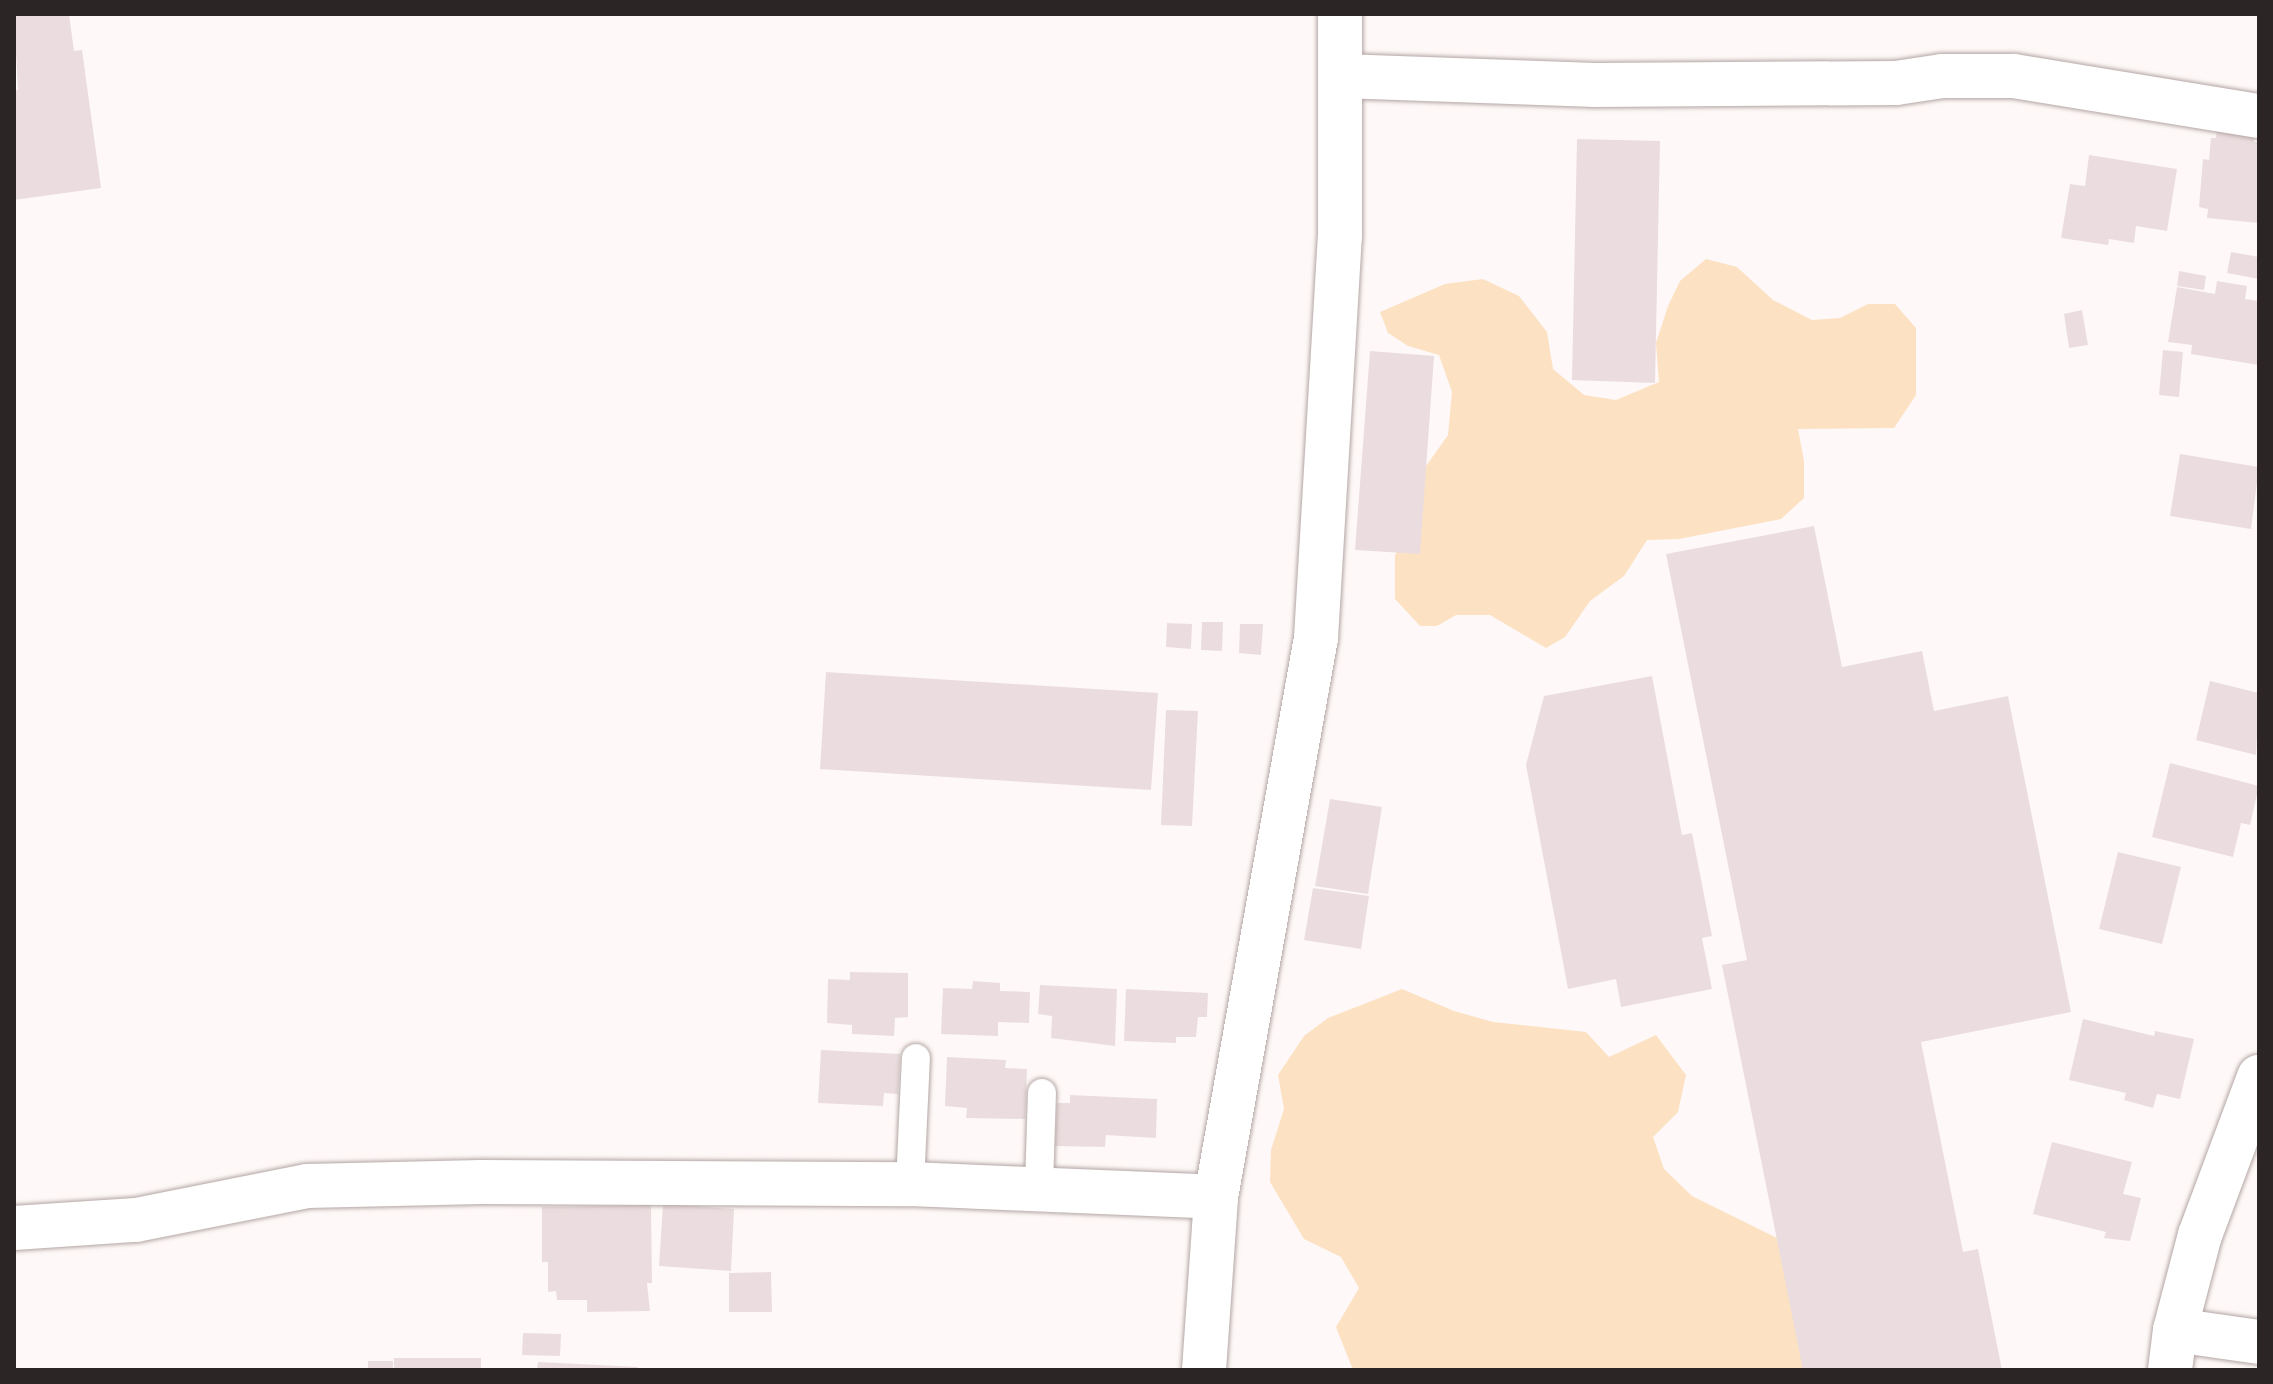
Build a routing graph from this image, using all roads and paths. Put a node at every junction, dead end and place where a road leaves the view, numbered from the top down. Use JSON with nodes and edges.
{"nodes":[{"id":1,"x":1340,"y":14,"type":"edge"},
{"id":2,"x":1341,"y":76,"type":"junction"},
{"id":3,"x":2259,"y":116,"type":"edge"},
{"id":4,"x":916,"y":1058,"type":"dead end"},
{"id":5,"x":2259,"y":1077,"type":"edge"},
{"id":6,"x":1042,"y":1093,"type":"dead end"},
{"id":7,"x":910,"y":1184,"type":"junction"},
{"id":8,"x":1039,"y":1187,"type":"junction"},
{"id":9,"x":1216,"y":1197,"type":"junction"},
{"id":10,"x":14,"y":1228,"type":"edge"},
{"id":11,"x":2259,"y":1342,"type":"edge"},
{"id":12,"x":2172,"y":1350,"type":"edge"},
{"id":13,"x":1204,"y":1370,"type":"edge"}],
"edges":[{"from":1,"to":2,"type":"street"},
{"from":2,"to":3,"type":"street"},
{"from":2,"to":9,"type":"street"},
{"from":4,"to":7,"type":"lane"},
{"from":5,"to":12,"type":"street"},
{"from":6,"to":8,"type":"lane"},
{"from":7,"to":8,"type":"street"},
{"from":7,"to":10,"type":"street"},
{"from":8,"to":9,"type":"street"},
{"from":9,"to":13,"type":"street"},
{"from":11,"to":12,"type":"street"}]}
